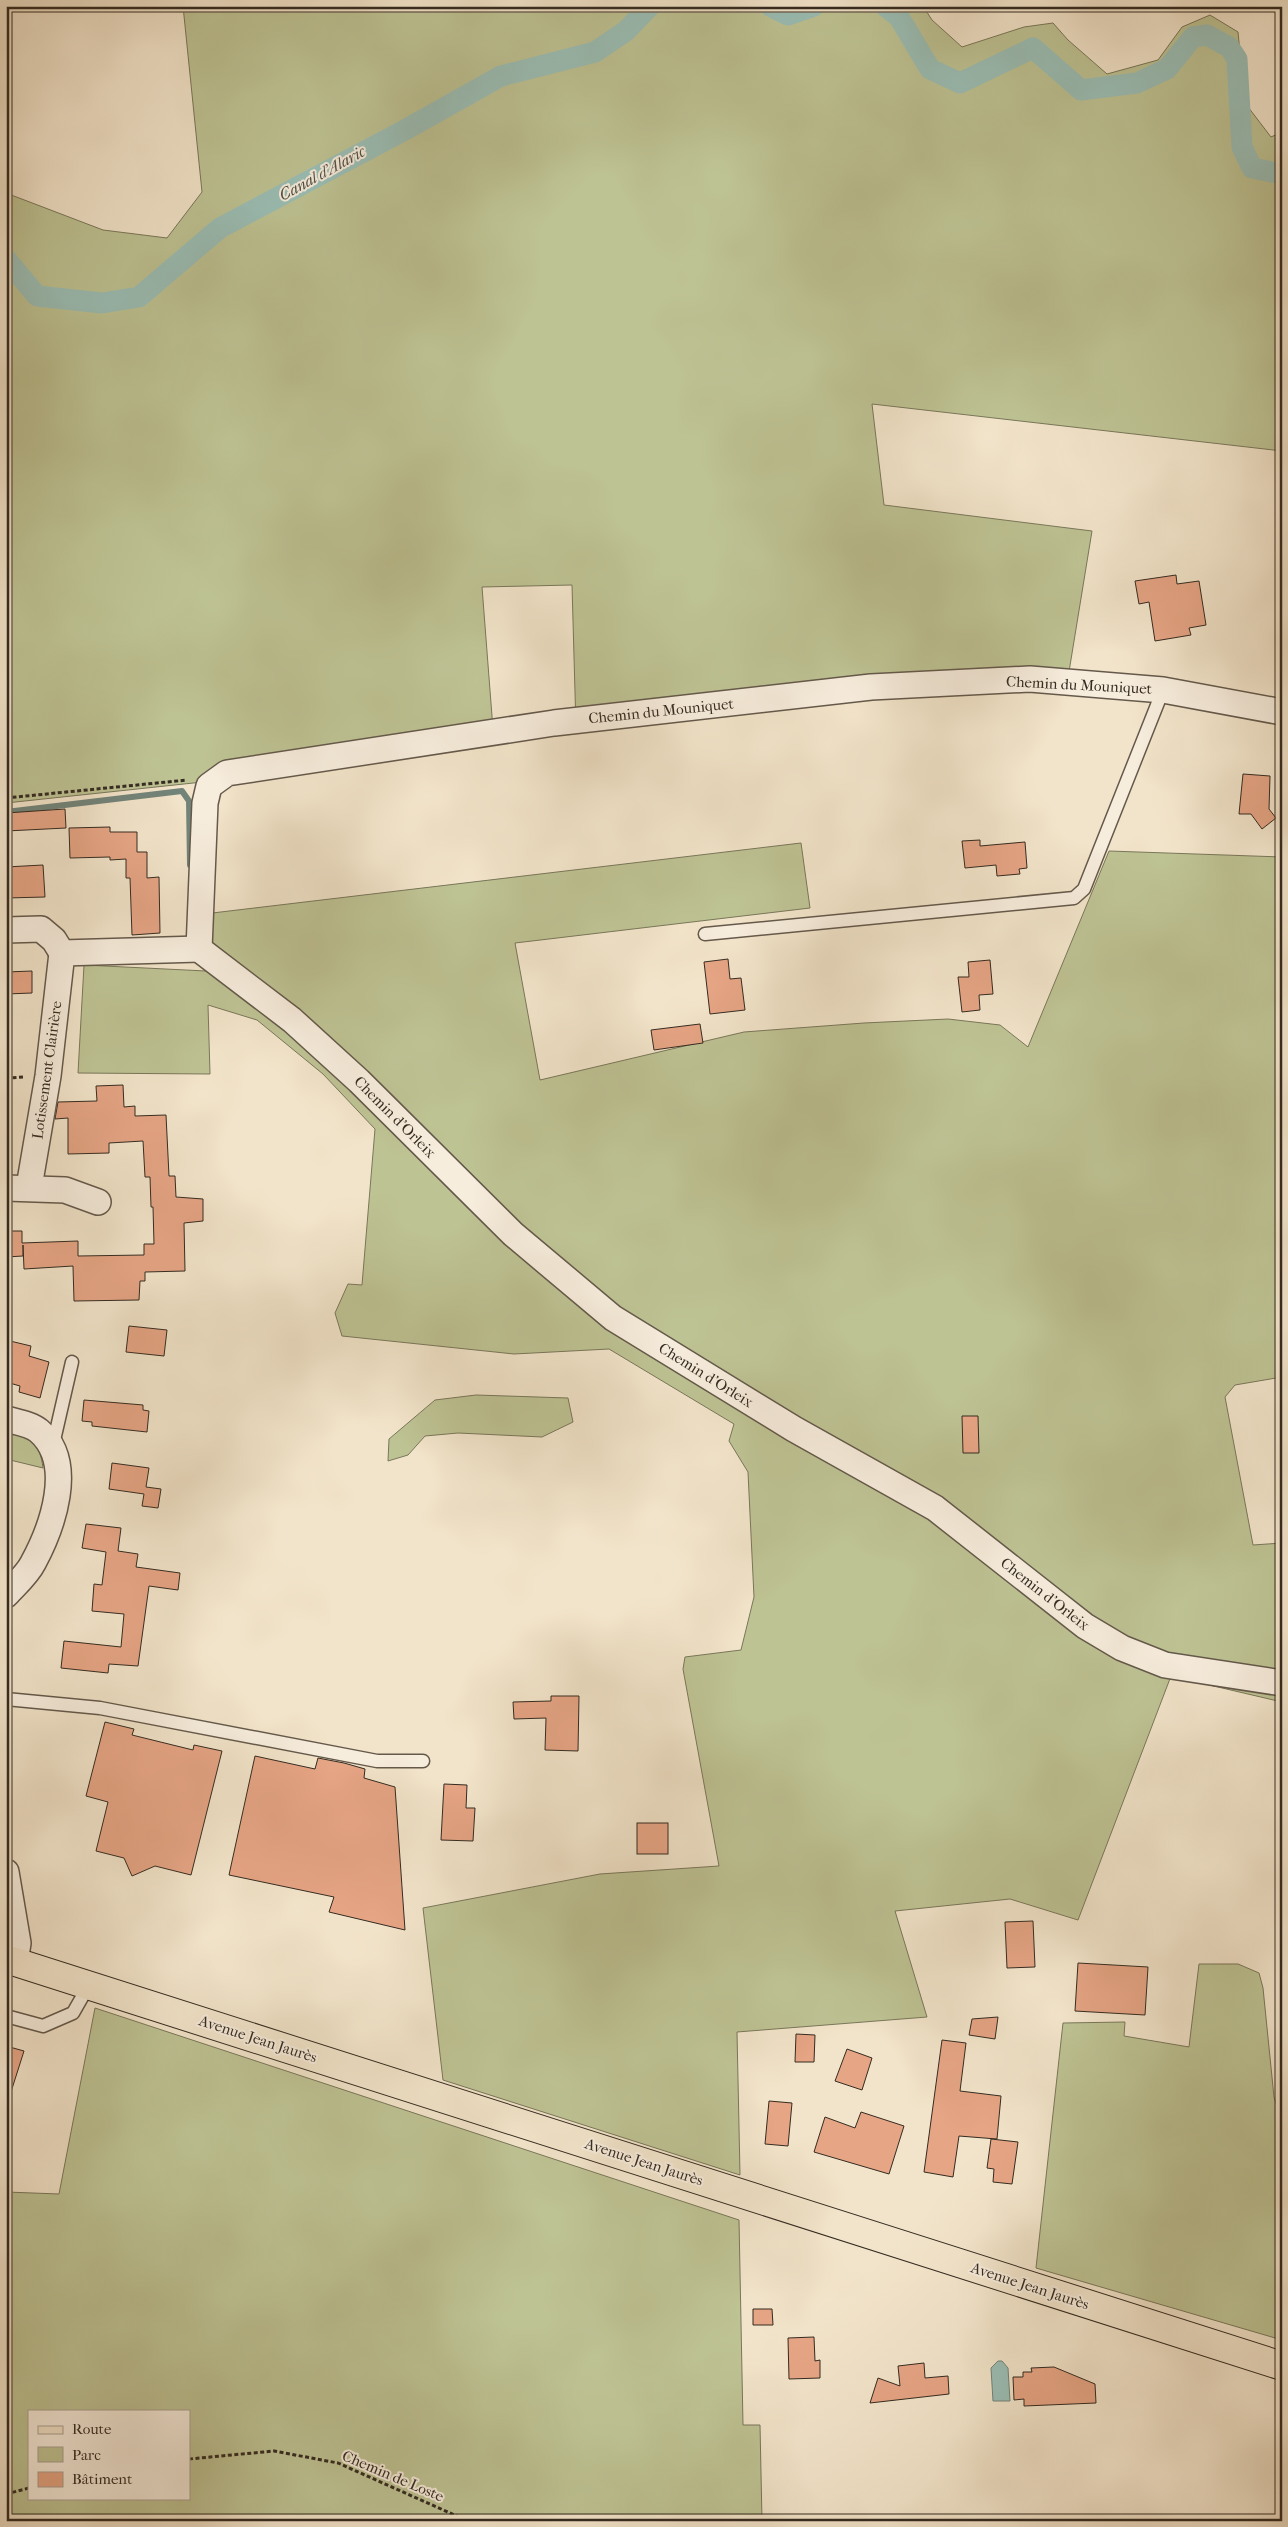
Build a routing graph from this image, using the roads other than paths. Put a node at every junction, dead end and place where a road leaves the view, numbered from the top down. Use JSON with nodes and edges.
{"nodes":[{"id":1,"x":1163,"y":690,"type":"junction"},
{"id":2,"x":1282,"y":712,"type":"edge"},
{"id":3,"x":6,"y":930,"type":"edge"},
{"id":4,"x":705,"y":934,"type":"dead end"},
{"id":5,"x":199,"y":950,"type":"junction"},
{"id":6,"x":62,"y":953,"type":"junction"},
{"id":7,"x":18,"y":1188,"type":"edge"},
{"id":8,"x":98,"y":1202,"type":"dead end"},
{"id":9,"x":72,"y":1362,"type":"dead end"},
{"id":10,"x":6,"y":1420,"type":"edge"},
{"id":11,"x":52,"y":1448,"type":"junction"},
{"id":12,"x":6,"y":1595,"type":"edge"},
{"id":13,"x":1282,"y":1683,"type":"edge"},
{"id":14,"x":6,"y":1699,"type":"edge"},
{"id":15,"x":423,"y":1761,"type":"dead end"},
{"id":16,"x":8,"y":1884,"type":"edge"},
{"id":17,"x":10,"y":1961,"type":"edge"},
{"id":18,"x":89,"y":1985,"type":"junction"},
{"id":19,"x":6,"y":2016,"type":"edge"},
{"id":20,"x":1282,"y":2366,"type":"edge"}],
"edges":[{"from":1,"to":2,"type":"street","name":"Chemin du Mouniquet"},
{"from":1,"to":4,"type":"lane"},
{"from":1,"to":5,"type":"street","name":"Chemin du Mouniquet"},
{"from":3,"to":6,"type":"street"},
{"from":5,"to":6,"type":"street"},
{"from":5,"to":13,"type":"street","name":"Chemin d'Orleix"},
{"from":6,"to":7,"type":"street","name":"Lotissement Clairière"},
{"from":7,"to":8,"type":"street","name":"Lotissement Clairière"},
{"from":9,"to":11,"type":"lane"},
{"from":10,"to":11,"type":"street"},
{"from":11,"to":12,"type":"street"},
{"from":14,"to":15,"type":"lane"},
{"from":16,"to":17,"type":"street"},
{"from":17,"to":18,"type":"main road","name":"Avenue Jean Jaurès"},
{"from":18,"to":19,"type":"lane"},
{"from":18,"to":20,"type":"main road","name":"Avenue Jean Jaurès"}]}
